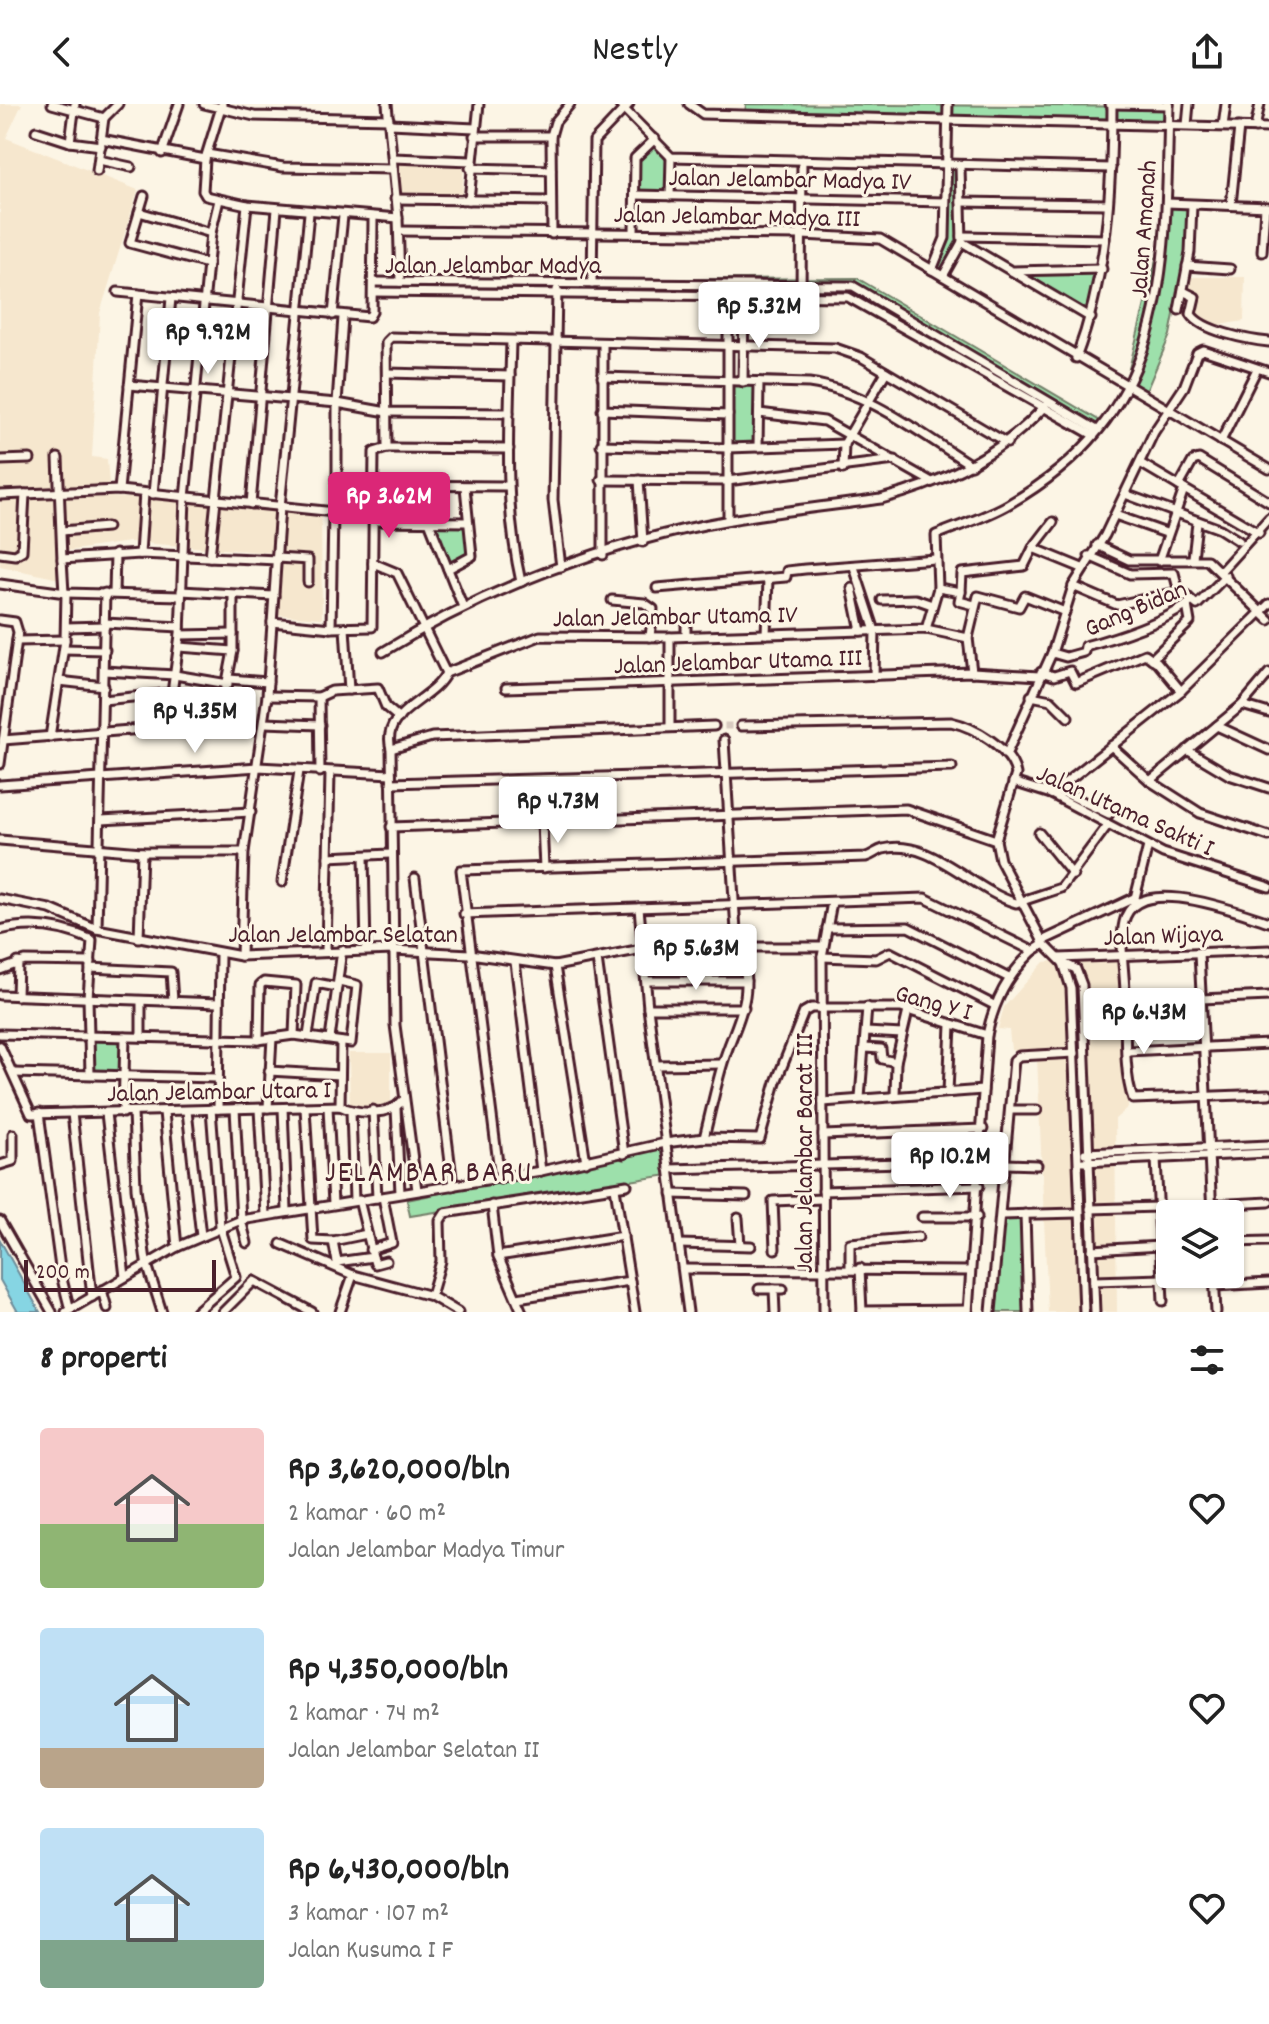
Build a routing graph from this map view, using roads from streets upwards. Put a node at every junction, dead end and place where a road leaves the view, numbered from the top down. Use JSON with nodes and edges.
{"nodes":[{"id":1,"x":52,"y":104,"type":"edge"},
{"id":2,"x":118,"y":104,"type":"edge"},
{"id":3,"x":179,"y":104,"type":"edge"},
{"id":4,"x":204,"y":104,"type":"edge"},
{"id":5,"x":287,"y":104,"type":"edge"},
{"id":6,"x":387,"y":104,"type":"edge"},
{"id":7,"x":479,"y":104,"type":"edge"},
{"id":8,"x":570,"y":104,"type":"edge"},
{"id":9,"x":689,"y":104,"type":"edge"},
{"id":10,"x":745,"y":104,"type":"edge"},
{"id":11,"x":792,"y":104,"type":"edge"},
{"id":12,"x":948,"y":104,"type":"edge"},
{"id":13,"x":1111,"y":104,"type":"edge"},
{"id":14,"x":1189,"y":104,"type":"edge"},
{"id":15,"x":1226,"y":104,"type":"edge"},
{"id":16,"x":1260,"y":104,"type":"edge"},
{"id":17,"x":1169,"y":105,"type":"edge"},
{"id":18,"x":624,"y":106,"type":"edge"},
{"id":19,"x":74,"y":107,"type":"edge"},
{"id":20,"x":222,"y":107,"type":"edge"},
{"id":21,"x":744,"y":115,"type":"junction"},
{"id":22,"x":792,"y":116,"type":"junction"},
{"id":23,"x":287,"y":117,"type":"junction"},
{"id":24,"x":104,"y":118,"type":"junction"},
{"id":25,"x":947,"y":118,"type":"junction"},
{"id":26,"x":390,"y":122,"type":"junction"},
{"id":27,"x":1112,"y":122,"type":"junction"},
{"id":28,"x":1169,"y":124,"type":"junction"},
{"id":29,"x":1187,"y":125,"type":"junction"},
{"id":30,"x":1223,"y":126,"type":"junction"},
{"id":31,"x":1239,"y":127,"type":"junction"},
{"id":32,"x":1255,"y":128,"type":"junction"},
{"id":33,"x":1269,"y":128,"type":"edge"},
{"id":34,"x":36,"y":131,"type":"dead end"},
{"id":35,"x":474,"y":132,"type":"junction"},
{"id":36,"x":551,"y":136,"type":"junction"},
{"id":37,"x":655,"y":139,"type":"junction"},
{"id":38,"x":70,"y":142,"type":"junction"},
{"id":39,"x":101,"y":143,"type":"junction"},
{"id":40,"x":162,"y":153,"type":"junction"},
{"id":41,"x":206,"y":157,"type":"junction"},
{"id":42,"x":671,"y":157,"type":"junction"},
{"id":43,"x":396,"y":158,"type":"junction"},
{"id":44,"x":99,"y":160,"type":"junction"},
{"id":45,"x":802,"y":160,"type":"junction"},
{"id":46,"x":471,"y":164,"type":"junction"},
{"id":47,"x":946,"y":165,"type":"junction"},
{"id":48,"x":960,"y":166,"type":"junction"},
{"id":49,"x":131,"y":167,"type":"dead end"},
{"id":50,"x":1111,"y":168,"type":"junction"},
{"id":51,"x":393,"y":169,"type":"junction"},
{"id":52,"x":551,"y":170,"type":"junction"},
{"id":53,"x":97,"y":171,"type":"dead end"},
{"id":54,"x":635,"y":195,"type":"junction"},
{"id":55,"x":144,"y":196,"type":"dead end"},
{"id":56,"x":670,"y":196,"type":"junction"},
{"id":57,"x":802,"y":198,"type":"junction"},
{"id":58,"x":395,"y":199,"type":"junction"},
{"id":59,"x":219,"y":200,"type":"junction"},
{"id":60,"x":469,"y":200,"type":"junction"},
{"id":61,"x":551,"y":201,"type":"junction"},
{"id":62,"x":945,"y":202,"type":"junction"},
{"id":63,"x":961,"y":202,"type":"junction"},
{"id":64,"x":1167,"y":203,"type":"junction"},
{"id":65,"x":1108,"y":204,"type":"junction"},
{"id":66,"x":247,"y":205,"type":"junction"},
{"id":67,"x":1192,"y":205,"type":"junction"},
{"id":68,"x":1231,"y":205,"type":"junction"},
{"id":69,"x":1267,"y":207,"type":"edge"},
{"id":70,"x":277,"y":209,"type":"junction"},
{"id":71,"x":139,"y":212,"type":"junction"},
{"id":72,"x":309,"y":213,"type":"junction"},
{"id":73,"x":343,"y":216,"type":"junction"},
{"id":74,"x":398,"y":218,"type":"junction"},
{"id":75,"x":373,"y":219,"type":"junction"},
{"id":76,"x":399,"y":231,"type":"junction"},
{"id":77,"x":634,"y":232,"type":"junction"},
{"id":78,"x":211,"y":233,"type":"junction"},
{"id":79,"x":552,"y":234,"type":"junction"},
{"id":80,"x":593,"y":234,"type":"junction"},
{"id":81,"x":802,"y":235,"type":"junction"},
{"id":82,"x":962,"y":239,"type":"junction"},
{"id":83,"x":1105,"y":239,"type":"junction"},
{"id":84,"x":1262,"y":252,"type":"dead end"},
{"id":85,"x":208,"y":264,"type":"junction"},
{"id":86,"x":1187,"y":266,"type":"junction"},
{"id":87,"x":1102,"y":269,"type":"junction"},
{"id":88,"x":1230,"y":269,"type":"dead end"},
{"id":89,"x":932,"y":270,"type":"junction"},
{"id":90,"x":1009,"y":271,"type":"junction"},
{"id":91,"x":943,"y":276,"type":"junction"},
{"id":92,"x":373,"y":282,"type":"junction"},
{"id":93,"x":400,"y":282,"type":"junction"},
{"id":94,"x":557,"y":284,"type":"junction"},
{"id":95,"x":592,"y":284,"type":"junction"},
{"id":96,"x":728,"y":286,"type":"junction"},
{"id":97,"x":801,"y":286,"type":"junction"},
{"id":98,"x":1183,"y":291,"type":"junction"},
{"id":99,"x":118,"y":292,"type":"dead end"},
{"id":100,"x":373,"y":292,"type":"junction"},
{"id":101,"x":138,"y":294,"type":"junction"},
{"id":102,"x":557,"y":294,"type":"junction"},
{"id":103,"x":728,"y":297,"type":"junction"},
{"id":104,"x":744,"y":297,"type":"junction"},
{"id":105,"x":801,"y":297,"type":"junction"},
{"id":106,"x":171,"y":298,"type":"junction"},
{"id":107,"x":204,"y":301,"type":"junction"},
{"id":108,"x":236,"y":305,"type":"junction"},
{"id":109,"x":266,"y":308,"type":"junction"},
{"id":110,"x":1179,"y":310,"type":"dead end"},
{"id":111,"x":300,"y":312,"type":"junction"},
{"id":112,"x":333,"y":315,"type":"junction"},
{"id":113,"x":343,"y":317,"type":"junction"},
{"id":114,"x":1091,"y":318,"type":"junction"},
{"id":115,"x":935,"y":335,"type":"junction"},
{"id":116,"x":511,"y":341,"type":"junction"},
{"id":117,"x":557,"y":342,"type":"junction"},
{"id":118,"x":946,"y":342,"type":"junction"},
{"id":119,"x":1269,"y":342,"type":"edge"},
{"id":120,"x":603,"y":343,"type":"junction"},
{"id":121,"x":929,"y":344,"type":"junction"},
{"id":122,"x":729,"y":346,"type":"junction"},
{"id":123,"x":743,"y":347,"type":"junction"},
{"id":124,"x":940,"y":351,"type":"junction"},
{"id":125,"x":1076,"y":358,"type":"junction"},
{"id":126,"x":1257,"y":369,"type":"junction"},
{"id":127,"x":886,"y":372,"type":"junction"},
{"id":128,"x":1269,"y":372,"type":"edge"},
{"id":129,"x":387,"y":373,"type":"junction"},
{"id":130,"x":510,"y":376,"type":"junction"},
{"id":131,"x":602,"y":377,"type":"junction"},
{"id":132,"x":730,"y":381,"type":"junction"},
{"id":133,"x":743,"y":382,"type":"junction"},
{"id":134,"x":759,"y":382,"type":"junction"},
{"id":135,"x":129,"y":385,"type":"junction"},
{"id":136,"x":163,"y":387,"type":"junction"},
{"id":137,"x":1128,"y":387,"type":"junction"},
{"id":138,"x":195,"y":390,"type":"junction"},
{"id":139,"x":227,"y":393,"type":"junction"},
{"id":140,"x":259,"y":396,"type":"junction"},
{"id":141,"x":290,"y":398,"type":"junction"},
{"id":142,"x":337,"y":403,"type":"junction"},
{"id":143,"x":868,"y":403,"type":"junction"},
{"id":144,"x":1045,"y":406,"type":"junction"},
{"id":145,"x":602,"y":410,"type":"junction"},
{"id":146,"x":1168,"y":410,"type":"junction"},
{"id":147,"x":387,"y":412,"type":"junction"},
{"id":148,"x":509,"y":413,"type":"junction"},
{"id":149,"x":759,"y":413,"type":"junction"},
{"id":150,"x":728,"y":415,"type":"junction"},
{"id":151,"x":851,"y":433,"type":"junction"},
{"id":152,"x":1095,"y":433,"type":"junction"},
{"id":153,"x":1221,"y":441,"type":"junction"},
{"id":154,"x":1007,"y":443,"type":"junction"},
{"id":155,"x":844,"y":444,"type":"junction"},
{"id":156,"x":601,"y":445,"type":"junction"},
{"id":157,"x":758,"y":447,"type":"junction"},
{"id":158,"x":387,"y":448,"type":"junction"},
{"id":159,"x":728,"y":448,"type":"junction"},
{"id":160,"x":509,"y":449,"type":"junction"},
{"id":161,"x":58,"y":458,"type":"dead end"},
{"id":162,"x":30,"y":459,"type":"dead end"},
{"id":163,"x":0,"y":460,"type":"edge"},
{"id":164,"x":895,"y":460,"type":"junction"},
{"id":165,"x":1140,"y":463,"type":"junction"},
{"id":166,"x":971,"y":465,"type":"junction"},
{"id":167,"x":843,"y":469,"type":"junction"},
{"id":168,"x":1269,"y":469,"type":"edge"},
{"id":169,"x":601,"y":480,"type":"junction"},
{"id":170,"x":639,"y":480,"type":"junction"},
{"id":171,"x":727,"y":481,"type":"junction"},
{"id":172,"x":930,"y":481,"type":"junction"},
{"id":173,"x":374,"y":485,"type":"junction"},
{"id":174,"x":508,"y":486,"type":"junction"},
{"id":175,"x":465,"y":487,"type":"junction"},
{"id":176,"x":1182,"y":487,"type":"junction"},
{"id":177,"x":119,"y":490,"type":"junction"},
{"id":178,"x":149,"y":493,"type":"junction"},
{"id":179,"x":25,"y":494,"type":"junction"},
{"id":180,"x":61,"y":494,"type":"junction"},
{"id":181,"x":1125,"y":494,"type":"junction"},
{"id":182,"x":0,"y":495,"type":"edge"},
{"id":183,"x":185,"y":498,"type":"junction"},
{"id":184,"x":217,"y":501,"type":"junction"},
{"id":185,"x":1269,"y":502,"type":"edge"},
{"id":186,"x":251,"y":504,"type":"junction"},
{"id":187,"x":280,"y":507,"type":"junction"},
{"id":188,"x":335,"y":513,"type":"junction"},
{"id":189,"x":1174,"y":513,"type":"junction"},
{"id":190,"x":1115,"y":515,"type":"junction"},
{"id":191,"x":374,"y":518,"type":"junction"},
{"id":192,"x":1269,"y":518,"type":"edge"},
{"id":193,"x":728,"y":520,"type":"junction"},
{"id":194,"x":468,"y":522,"type":"junction"},
{"id":195,"x":1053,"y":522,"type":"dead end"},
{"id":196,"x":1197,"y":523,"type":"junction"},
{"id":197,"x":430,"y":524,"type":"junction"},
{"id":198,"x":107,"y":527,"type":"dead end"},
{"id":199,"x":62,"y":531,"type":"junction"},
{"id":200,"x":1166,"y":533,"type":"junction"},
{"id":201,"x":1259,"y":533,"type":"junction"},
{"id":202,"x":1239,"y":541,"type":"dead end"},
{"id":203,"x":643,"y":542,"type":"junction"},
{"id":204,"x":1097,"y":545,"type":"junction"},
{"id":205,"x":1033,"y":548,"type":"junction"},
{"id":206,"x":0,"y":553,"type":"edge"},
{"id":207,"x":115,"y":554,"type":"junction"},
{"id":208,"x":140,"y":554,"type":"junction"},
{"id":209,"x":603,"y":555,"type":"junction"},
{"id":210,"x":181,"y":556,"type":"junction"},
{"id":211,"x":1089,"y":556,"type":"junction"},
{"id":212,"x":210,"y":557,"type":"junction"},
{"id":213,"x":1193,"y":558,"type":"junction"},
{"id":214,"x":62,"y":559,"type":"junction"},
{"id":215,"x":277,"y":559,"type":"junction"},
{"id":216,"x":935,"y":559,"type":"junction"},
{"id":217,"x":1159,"y":561,"type":"junction"},
{"id":218,"x":373,"y":563,"type":"junction"},
{"id":219,"x":561,"y":567,"type":"junction"},
{"id":220,"x":854,"y":567,"type":"junction"},
{"id":221,"x":1082,"y":568,"type":"junction"},
{"id":222,"x":448,"y":569,"type":"junction"},
{"id":223,"x":1224,"y":574,"type":"junction"},
{"id":224,"x":768,"y":579,"type":"junction"},
{"id":225,"x":308,"y":582,"type":"dead end"},
{"id":226,"x":521,"y":582,"type":"junction"},
{"id":227,"x":0,"y":584,"type":"edge"},
{"id":228,"x":1073,"y":586,"type":"junction"},
{"id":229,"x":657,"y":588,"type":"dead end"},
{"id":230,"x":852,"y":588,"type":"dead end"},
{"id":231,"x":938,"y":588,"type":"junction"},
{"id":232,"x":961,"y":592,"type":"junction"},
{"id":233,"x":1179,"y":592,"type":"junction"},
{"id":234,"x":65,"y":593,"type":"junction"},
{"id":235,"x":110,"y":593,"type":"junction"},
{"id":236,"x":181,"y":594,"type":"junction"},
{"id":237,"x":233,"y":595,"type":"junction"},
{"id":238,"x":274,"y":596,"type":"junction"},
{"id":239,"x":612,"y":600,"type":"dead end"},
{"id":240,"x":882,"y":600,"type":"dead end"},
{"id":241,"x":1189,"y":603,"type":"junction"},
{"id":242,"x":1269,"y":604,"type":"edge"},
{"id":243,"x":932,"y":605,"type":"junction"},
{"id":244,"x":974,"y":605,"type":"junction"},
{"id":245,"x":463,"y":607,"type":"junction"},
{"id":246,"x":1065,"y":612,"type":"junction"},
{"id":247,"x":1261,"y":612,"type":"junction"},
{"id":248,"x":0,"y":620,"type":"edge"},
{"id":249,"x":686,"y":620,"type":"dead end"},
{"id":250,"x":1269,"y":620,"type":"edge"},
{"id":251,"x":272,"y":622,"type":"junction"},
{"id":252,"x":105,"y":625,"type":"junction"},
{"id":253,"x":425,"y":626,"type":"junction"},
{"id":254,"x":66,"y":627,"type":"junction"},
{"id":255,"x":331,"y":628,"type":"junction"},
{"id":256,"x":345,"y":628,"type":"junction"},
{"id":257,"x":926,"y":629,"type":"junction"},
{"id":258,"x":180,"y":631,"type":"junction"},
{"id":259,"x":861,"y":631,"type":"junction"},
{"id":260,"x":875,"y":631,"type":"junction"},
{"id":261,"x":233,"y":634,"type":"junction"},
{"id":262,"x":766,"y":634,"type":"junction"},
{"id":263,"x":686,"y":636,"type":"junction"},
{"id":264,"x":650,"y":637,"type":"junction"},
{"id":265,"x":670,"y":637,"type":"junction"},
{"id":266,"x":968,"y":638,"type":"junction"},
{"id":267,"x":17,"y":641,"type":"junction"},
{"id":268,"x":64,"y":644,"type":"junction"},
{"id":269,"x":179,"y":647,"type":"junction"},
{"id":270,"x":105,"y":650,"type":"junction"},
{"id":271,"x":233,"y":651,"type":"junction"},
{"id":272,"x":383,"y":652,"type":"dead end"},
{"id":273,"x":1052,"y":653,"type":"junction"},
{"id":274,"x":1152,"y":659,"type":"junction"},
{"id":275,"x":104,"y":671,"type":"junction"},
{"id":276,"x":972,"y":672,"type":"junction"},
{"id":277,"x":446,"y":673,"type":"junction"},
{"id":278,"x":1040,"y":674,"type":"junction"},
{"id":279,"x":175,"y":675,"type":"junction"},
{"id":280,"x":874,"y":676,"type":"junction"},
{"id":281,"x":1268,"y":677,"type":"edge"},
{"id":282,"x":59,"y":681,"type":"junction"},
{"id":283,"x":228,"y":681,"type":"junction"},
{"id":284,"x":268,"y":682,"type":"junction"},
{"id":285,"x":671,"y":682,"type":"junction"},
{"id":286,"x":104,"y":686,"type":"junction"},
{"id":287,"x":506,"y":688,"type":"dead end"},
{"id":288,"x":349,"y":690,"type":"junction"},
{"id":289,"x":1181,"y":691,"type":"junction"},
{"id":290,"x":267,"y":696,"type":"junction"},
{"id":291,"x":1031,"y":696,"type":"junction"},
{"id":292,"x":319,"y":697,"type":"junction"},
{"id":293,"x":103,"y":700,"type":"junction"},
{"id":294,"x":1242,"y":705,"type":"junction"},
{"id":295,"x":1269,"y":713,"type":"edge"},
{"id":296,"x":1068,"y":717,"type":"dead end"},
{"id":297,"x":399,"y":718,"type":"junction"},
{"id":298,"x":264,"y":723,"type":"junction"},
{"id":299,"x":320,"y":725,"type":"junction"},
{"id":300,"x":714,"y":726,"type":"tunnel mouth"},
{"id":301,"x":741,"y":726,"type":"tunnel mouth"},
{"id":302,"x":1217,"y":726,"type":"junction"},
{"id":303,"x":670,"y":727,"type":"junction"},
{"id":304,"x":102,"y":733,"type":"junction"},
{"id":305,"x":50,"y":737,"type":"junction"},
{"id":306,"x":3,"y":740,"type":"junction"},
{"id":307,"x":724,"y":740,"type":"dead end"},
{"id":308,"x":1111,"y":746,"type":"junction"},
{"id":309,"x":391,"y":749,"type":"junction"},
{"id":310,"x":1187,"y":750,"type":"junction"},
{"id":311,"x":1269,"y":750,"type":"edge"},
{"id":312,"x":1006,"y":755,"type":"junction"},
{"id":313,"x":0,"y":764,"type":"edge"},
{"id":314,"x":258,"y":767,"type":"junction"},
{"id":315,"x":952,"y":767,"type":"dead end"},
{"id":316,"x":299,"y":771,"type":"junction"},
{"id":317,"x":320,"y":772,"type":"junction"},
{"id":318,"x":330,"y":773,"type":"junction"},
{"id":319,"x":725,"y":773,"type":"junction"},
{"id":320,"x":102,"y":777,"type":"junction"},
{"id":321,"x":391,"y":778,"type":"junction"},
{"id":322,"x":1150,"y":781,"type":"junction"},
{"id":323,"x":1013,"y":782,"type":"junction"},
{"id":324,"x":0,"y":785,"type":"edge"},
{"id":325,"x":1269,"y":788,"type":"edge"},
{"id":326,"x":1054,"y":791,"type":"junction"},
{"id":327,"x":251,"y":812,"type":"junction"},
{"id":328,"x":1109,"y":814,"type":"dead end"},
{"id":329,"x":728,"y":816,"type":"junction"},
{"id":330,"x":101,"y":820,"type":"junction"},
{"id":331,"x":542,"y":823,"type":"junction"},
{"id":332,"x":1107,"y":826,"type":"junction"},
{"id":333,"x":391,"y":827,"type":"junction"},
{"id":334,"x":1039,"y":833,"type":"dead end"},
{"id":335,"x":1269,"y":836,"type":"edge"},
{"id":336,"x":0,"y":840,"type":"edge"},
{"id":337,"x":996,"y":840,"type":"junction"},
{"id":338,"x":1148,"y":846,"type":"junction"},
{"id":339,"x":101,"y":850,"type":"junction"},
{"id":340,"x":142,"y":852,"type":"junction"},
{"id":341,"x":244,"y":852,"type":"junction"},
{"id":342,"x":390,"y":854,"type":"junction"},
{"id":343,"x":364,"y":856,"type":"junction"},
{"id":344,"x":328,"y":857,"type":"junction"},
{"id":345,"x":730,"y":860,"type":"junction"},
{"id":346,"x":544,"y":868,"type":"junction"},
{"id":347,"x":1073,"y":875,"type":"junction"},
{"id":348,"x":415,"y":878,"type":"dead end"},
{"id":349,"x":282,"y":882,"type":"dead end"},
{"id":350,"x":1269,"y":887,"type":"edge"},
{"id":351,"x":1134,"y":898,"type":"junction"},
{"id":352,"x":0,"y":899,"type":"edge"},
{"id":353,"x":832,"y":902,"type":"junction"},
{"id":354,"x":1021,"y":902,"type":"junction"},
{"id":355,"x":733,"y":905,"type":"junction"},
{"id":356,"x":1135,"y":907,"type":"junction"},
{"id":357,"x":639,"y":908,"type":"junction"},
{"id":358,"x":464,"y":914,"type":"junction"},
{"id":359,"x":1269,"y":922,"type":"edge"},
{"id":360,"x":827,"y":928,"type":"junction"},
{"id":361,"x":97,"y":929,"type":"junction"},
{"id":362,"x":0,"y":930,"type":"edge"},
{"id":363,"x":139,"y":938,"type":"junction"},
{"id":364,"x":1043,"y":943,"type":"junction"},
{"id":365,"x":823,"y":947,"type":"junction"},
{"id":366,"x":326,"y":950,"type":"junction"},
{"id":367,"x":342,"y":950,"type":"junction"},
{"id":368,"x":366,"y":950,"type":"junction"},
{"id":369,"x":393,"y":950,"type":"junction"},
{"id":370,"x":738,"y":950,"type":"junction"},
{"id":371,"x":1269,"y":950,"type":"edge"},
{"id":372,"x":425,"y":951,"type":"junction"},
{"id":373,"x":1033,"y":951,"type":"junction"},
{"id":374,"x":642,"y":952,"type":"junction"},
{"id":375,"x":1199,"y":953,"type":"junction"},
{"id":376,"x":220,"y":954,"type":"junction"},
{"id":377,"x":470,"y":954,"type":"junction"},
{"id":378,"x":241,"y":956,"type":"junction"},
{"id":379,"x":1124,"y":956,"type":"junction"},
{"id":380,"x":822,"y":957,"type":"junction"},
{"id":381,"x":597,"y":959,"type":"junction"},
{"id":382,"x":1061,"y":961,"type":"junction"},
{"id":383,"x":18,"y":962,"type":"junction"},
{"id":384,"x":515,"y":962,"type":"junction"},
{"id":385,"x":90,"y":965,"type":"junction"},
{"id":386,"x":555,"y":966,"type":"junction"},
{"id":387,"x":0,"y":970,"type":"edge"},
{"id":388,"x":1009,"y":978,"type":"junction"},
{"id":389,"x":646,"y":981,"type":"junction"},
{"id":390,"x":746,"y":981,"type":"junction"},
{"id":391,"x":338,"y":984,"type":"junction"},
{"id":392,"x":0,"y":995,"type":"edge"},
{"id":393,"x":17,"y":996,"type":"junction"},
{"id":394,"x":1269,"y":996,"type":"edge"},
{"id":395,"x":88,"y":998,"type":"junction"},
{"id":396,"x":1201,"y":999,"type":"junction"},
{"id":397,"x":141,"y":1001,"type":"junction"},
{"id":398,"x":173,"y":1001,"type":"junction"},
{"id":399,"x":218,"y":1003,"type":"junction"},
{"id":400,"x":994,"y":1005,"type":"junction"},
{"id":401,"x":867,"y":1007,"type":"junction"},
{"id":402,"x":648,"y":1008,"type":"junction"},
{"id":403,"x":744,"y":1008,"type":"junction"},
{"id":404,"x":823,"y":1008,"type":"junction"},
{"id":405,"x":908,"y":1011,"type":"junction"},
{"id":406,"x":1202,"y":1019,"type":"junction"},
{"id":407,"x":1126,"y":1023,"type":"junction"},
{"id":408,"x":951,"y":1025,"type":"junction"},
{"id":409,"x":866,"y":1032,"type":"junction"},
{"id":410,"x":0,"y":1034,"type":"edge"},
{"id":411,"x":902,"y":1034,"type":"junction"},
{"id":412,"x":294,"y":1035,"type":"junction"},
{"id":413,"x":987,"y":1035,"type":"junction"},
{"id":414,"x":91,"y":1036,"type":"junction"},
{"id":415,"x":308,"y":1036,"type":"junction"},
{"id":416,"x":125,"y":1037,"type":"junction"},
{"id":417,"x":141,"y":1037,"type":"junction"},
{"id":418,"x":272,"y":1038,"type":"junction"},
{"id":419,"x":217,"y":1039,"type":"junction"},
{"id":420,"x":330,"y":1039,"type":"junction"},
{"id":421,"x":259,"y":1040,"type":"junction"},
{"id":422,"x":341,"y":1042,"type":"junction"},
{"id":423,"x":1269,"y":1044,"type":"edge"},
{"id":424,"x":0,"y":1046,"type":"edge"},
{"id":425,"x":1203,"y":1047,"type":"junction"},
{"id":426,"x":864,"y":1048,"type":"junction"},
{"id":427,"x":1128,"y":1051,"type":"junction"},
{"id":428,"x":1075,"y":1053,"type":"junction"},
{"id":429,"x":896,"y":1062,"type":"junction"},
{"id":430,"x":722,"y":1064,"type":"junction"},
{"id":431,"x":656,"y":1065,"type":"junction"},
{"id":432,"x":269,"y":1071,"type":"junction"},
{"id":433,"x":13,"y":1073,"type":"junction"},
{"id":434,"x":90,"y":1074,"type":"junction"},
{"id":435,"x":340,"y":1075,"type":"junction"},
{"id":436,"x":125,"y":1076,"type":"junction"},
{"id":437,"x":216,"y":1078,"type":"junction"},
{"id":438,"x":983,"y":1090,"type":"junction"},
{"id":439,"x":948,"y":1092,"type":"junction"},
{"id":440,"x":1269,"y":1094,"type":"edge"},
{"id":441,"x":895,"y":1096,"type":"junction"},
{"id":442,"x":1206,"y":1097,"type":"junction"},
{"id":443,"x":860,"y":1098,"type":"junction"},
{"id":444,"x":402,"y":1101,"type":"junction"},
{"id":445,"x":823,"y":1102,"type":"junction"},
{"id":446,"x":340,"y":1106,"type":"junction"},
{"id":447,"x":264,"y":1108,"type":"junction"},
{"id":448,"x":305,"y":1108,"type":"junction"},
{"id":449,"x":396,"y":1108,"type":"junction"},
{"id":450,"x":235,"y":1109,"type":"junction"},
{"id":451,"x":328,"y":1110,"type":"junction"},
{"id":452,"x":373,"y":1110,"type":"junction"},
{"id":453,"x":1010,"y":1110,"type":"junction"},
{"id":454,"x":1037,"y":1110,"type":"dead end"},
{"id":455,"x":213,"y":1111,"type":"junction"},
{"id":456,"x":283,"y":1111,"type":"junction"},
{"id":457,"x":351,"y":1111,"type":"junction"},
{"id":458,"x":133,"y":1112,"type":"junction"},
{"id":459,"x":72,"y":1113,"type":"junction"},
{"id":460,"x":106,"y":1113,"type":"junction"},
{"id":461,"x":123,"y":1113,"type":"junction"},
{"id":462,"x":164,"y":1113,"type":"junction"},
{"id":463,"x":35,"y":1114,"type":"junction"},
{"id":464,"x":187,"y":1114,"type":"junction"},
{"id":465,"x":983,"y":1129,"type":"junction"},
{"id":466,"x":13,"y":1134,"type":"dead end"},
{"id":467,"x":823,"y":1135,"type":"junction"},
{"id":468,"x":704,"y":1138,"type":"junction"},
{"id":469,"x":665,"y":1143,"type":"junction"},
{"id":470,"x":1269,"y":1145,"type":"edge"},
{"id":471,"x":1209,"y":1152,"type":"junction"},
{"id":472,"x":1269,"y":1153,"type":"edge"},
{"id":473,"x":624,"y":1154,"type":"junction"},
{"id":474,"x":1083,"y":1158,"type":"junction"},
{"id":475,"x":1156,"y":1158,"type":"junction"},
{"id":476,"x":586,"y":1162,"type":"junction"},
{"id":477,"x":905,"y":1163,"type":"dead end"},
{"id":478,"x":1006,"y":1164,"type":"junction"},
{"id":479,"x":0,"y":1165,"type":"edge"},
{"id":480,"x":1037,"y":1165,"type":"dead end"},
{"id":481,"x":823,"y":1166,"type":"junction"},
{"id":482,"x":669,"y":1169,"type":"junction"},
{"id":483,"x":541,"y":1171,"type":"junction"},
{"id":484,"x":500,"y":1179,"type":"junction"},
{"id":485,"x":627,"y":1185,"type":"dead end"},
{"id":486,"x":453,"y":1186,"type":"junction"},
{"id":487,"x":979,"y":1186,"type":"junction"},
{"id":488,"x":615,"y":1188,"type":"junction"},
{"id":489,"x":417,"y":1190,"type":"junction"},
{"id":490,"x":400,"y":1193,"type":"junction"},
{"id":491,"x":672,"y":1194,"type":"junction"},
{"id":492,"x":823,"y":1195,"type":"junction"},
{"id":493,"x":746,"y":1196,"type":"dead end"},
{"id":494,"x":380,"y":1197,"type":"junction"},
{"id":495,"x":1158,"y":1200,"type":"edge"},
{"id":496,"x":1211,"y":1200,"type":"edge"},
{"id":497,"x":356,"y":1201,"type":"junction"},
{"id":498,"x":1269,"y":1202,"type":"edge"},
{"id":499,"x":333,"y":1204,"type":"junction"},
{"id":500,"x":492,"y":1205,"type":"junction"},
{"id":501,"x":1244,"y":1205,"type":"edge"},
{"id":502,"x":1156,"y":1207,"type":"edge"},
{"id":503,"x":309,"y":1208,"type":"junction"},
{"id":504,"x":1090,"y":1209,"type":"junction"},
{"id":505,"x":287,"y":1210,"type":"junction"},
{"id":506,"x":1079,"y":1213,"type":"junction"},
{"id":507,"x":265,"y":1214,"type":"junction"},
{"id":508,"x":1025,"y":1214,"type":"junction"},
{"id":509,"x":1002,"y":1215,"type":"junction"},
{"id":510,"x":922,"y":1217,"type":"dead end"},
{"id":511,"x":977,"y":1217,"type":"junction"},
{"id":512,"x":738,"y":1218,"type":"dead end"},
{"id":513,"x":241,"y":1220,"type":"junction"},
{"id":514,"x":0,"y":1221,"type":"edge"},
{"id":515,"x":220,"y":1226,"type":"junction"},
{"id":516,"x":367,"y":1234,"type":"junction"},
{"id":517,"x":201,"y":1236,"type":"junction"},
{"id":518,"x":623,"y":1236,"type":"junction"},
{"id":519,"x":918,"y":1237,"type":"dead end"},
{"id":520,"x":333,"y":1241,"type":"junction"},
{"id":521,"x":1269,"y":1241,"type":"edge"},
{"id":522,"x":1244,"y":1242,"type":"edge"},
{"id":523,"x":247,"y":1243,"type":"dead end"},
{"id":524,"x":281,"y":1244,"type":"dead end"},
{"id":525,"x":679,"y":1244,"type":"junction"},
{"id":526,"x":740,"y":1245,"type":"junction"},
{"id":527,"x":751,"y":1246,"type":"dead end"},
{"id":528,"x":1156,"y":1246,"type":"edge"},
{"id":529,"x":177,"y":1247,"type":"junction"},
{"id":530,"x":775,"y":1249,"type":"dead end"},
{"id":531,"x":1092,"y":1250,"type":"junction"},
{"id":532,"x":372,"y":1253,"type":"junction"},
{"id":533,"x":498,"y":1256,"type":"junction"},
{"id":534,"x":386,"y":1261,"type":"dead end"},
{"id":535,"x":147,"y":1265,"type":"junction"},
{"id":536,"x":824,"y":1267,"type":"junction"},
{"id":537,"x":850,"y":1268,"type":"junction"},
{"id":538,"x":860,"y":1268,"type":"junction"},
{"id":539,"x":683,"y":1269,"type":"junction"},
{"id":540,"x":970,"y":1271,"type":"junction"},
{"id":541,"x":353,"y":1275,"type":"junction"},
{"id":542,"x":125,"y":1277,"type":"junction"},
{"id":543,"x":1156,"y":1279,"type":"edge"},
{"id":544,"x":630,"y":1281,"type":"junction"},
{"id":545,"x":1094,"y":1281,"type":"junction"},
{"id":546,"x":1269,"y":1283,"type":"edge"},
{"id":547,"x":1244,"y":1284,"type":"edge"},
{"id":548,"x":1162,"y":1288,"type":"edge"},
{"id":549,"x":1215,"y":1288,"type":"edge"},
{"id":550,"x":759,"y":1289,"type":"dead end"},
{"id":551,"x":102,"y":1290,"type":"junction"},
{"id":552,"x":431,"y":1296,"type":"junction"},
{"id":553,"x":92,"y":1297,"type":"junction"},
{"id":554,"x":517,"y":1298,"type":"junction"},
{"id":555,"x":1163,"y":1301,"type":"dead end"},
{"id":556,"x":107,"y":1308,"type":"dead end"},
{"id":557,"x":68,"y":1311,"type":"edge"},
{"id":558,"x":862,"y":1311,"type":"edge"},
{"id":559,"x":968,"y":1311,"type":"edge"},
{"id":560,"x":52,"y":1312,"type":"edge"},
{"id":561,"x":162,"y":1312,"type":"edge"},
{"id":562,"x":196,"y":1312,"type":"edge"},
{"id":563,"x":223,"y":1312,"type":"edge"},
{"id":564,"x":312,"y":1312,"type":"edge"},
{"id":565,"x":340,"y":1312,"type":"edge"},
{"id":566,"x":458,"y":1312,"type":"edge"},
{"id":567,"x":522,"y":1312,"type":"edge"},
{"id":568,"x":635,"y":1312,"type":"edge"},
{"id":569,"x":688,"y":1312,"type":"edge"},
{"id":570,"x":775,"y":1312,"type":"edge"},
{"id":571,"x":824,"y":1312,"type":"edge"},
{"id":572,"x":991,"y":1312,"type":"edge"},
{"id":573,"x":1028,"y":1312,"type":"edge"},
{"id":574,"x":1084,"y":1312,"type":"edge"},
{"id":575,"x":1095,"y":1312,"type":"edge"},
{"id":576,"x":1216,"y":1312,"type":"edge"}],
"edges":[{"from":1,"to":19,"type":"street"},
{"from":2,"to":24,"type":"street"},
{"from":3,"to":40,"type":"street"},
{"from":4,"to":20,"type":"street"},
{"from":5,"to":23,"type":"street"},
{"from":6,"to":26,"type":"street"},
{"from":7,"to":35,"type":"street"},
{"from":8,"to":36,"type":"street"},
{"from":9,"to":21,"type":"street"},
{"from":10,"to":21,"type":"street"},
{"from":11,"to":22,"type":"street"},
{"from":12,"to":25,"type":"street"},
{"from":13,"to":17,"type":"street"},
{"from":13,"to":27,"type":"street"},
{"from":14,"to":29,"type":"street"},
{"from":15,"to":30,"type":"street"},
{"from":16,"to":32,"type":"street"},
{"from":17,"to":28,"type":"street","name":"Jalan Amanah"},
{"from":18,"to":37,"type":"street"},
{"from":18,"to":80,"type":"street"},
{"from":19,"to":24,"type":"street"},
{"from":19,"to":38,"type":"street"},
{"from":20,"to":23,"type":"street"},
{"from":20,"to":41,"type":"street"},
{"from":21,"to":22,"type":"street"},
{"from":22,"to":25,"type":"street"},
{"from":23,"to":26,"type":"street"},
{"from":24,"to":39,"type":"street"},
{"from":25,"to":27,"type":"street"},
{"from":25,"to":47,"type":"street"},
{"from":26,"to":35,"type":"street"},
{"from":26,"to":43,"type":"street"},
{"from":27,"to":28,"type":"street"},
{"from":27,"to":50,"type":"street"},
{"from":28,"to":29,"type":"street"},
{"from":28,"to":64,"type":"street","name":"Jalan Amanah"},
{"from":29,"to":30,"type":"street"},
{"from":30,"to":31,"type":"street"},
{"from":31,"to":32,"type":"street"},
{"from":31,"to":68,"type":"street"},
{"from":32,"to":33,"type":"street"},
{"from":34,"to":38,"type":"street"},
{"from":35,"to":36,"type":"street"},
{"from":35,"to":46,"type":"street"},
{"from":36,"to":52,"type":"street"},
{"from":37,"to":42,"type":"street"},
{"from":37,"to":54,"type":"street"},
{"from":38,"to":39,"type":"street"},
{"from":39,"to":40,"type":"street"},
{"from":39,"to":44,"type":"street"},
{"from":40,"to":41,"type":"street"},
{"from":41,"to":51,"type":"street"},
{"from":41,"to":59,"type":"street"},
{"from":42,"to":45,"type":"street"},
{"from":42,"to":56,"type":"street"},
{"from":43,"to":46,"type":"street"},
{"from":43,"to":51,"type":"street"},
{"from":44,"to":49,"type":"street"},
{"from":44,"to":53,"type":"street"},
{"from":45,"to":47,"type":"street"},
{"from":45,"to":57,"type":"street"},
{"from":46,"to":52,"type":"street"},
{"from":46,"to":60,"type":"street"},
{"from":47,"to":48,"type":"street"},
{"from":47,"to":62,"type":"street"},
{"from":48,"to":50,"type":"street"},
{"from":48,"to":63,"type":"street"},
{"from":50,"to":65,"type":"street"},
{"from":51,"to":58,"type":"street"},
{"from":52,"to":61,"type":"street"},
{"from":54,"to":56,"type":"street","name":"Jalan Jelambar Madya IV"},
{"from":54,"to":77,"type":"street"},
{"from":55,"to":71,"type":"street"},
{"from":56,"to":57,"type":"street","name":"Jalan Jelambar Madya IV"},
{"from":57,"to":62,"type":"street","name":"Jalan Jelambar Madya IV"},
{"from":57,"to":81,"type":"street"},
{"from":58,"to":60,"type":"street"},
{"from":58,"to":74,"type":"street"},
{"from":59,"to":66,"type":"street"},
{"from":59,"to":78,"type":"street"},
{"from":60,"to":61,"type":"street"},
{"from":61,"to":79,"type":"street"},
{"from":62,"to":89,"type":"street"},
{"from":63,"to":65,"type":"street"},
{"from":63,"to":82,"type":"street"},
{"from":64,"to":67,"type":"street"},
{"from":64,"to":137,"type":"street","name":"Jalan Amanah"},
{"from":65,"to":83,"type":"street"},
{"from":66,"to":70,"type":"street"},
{"from":66,"to":108,"type":"street"},
{"from":67,"to":68,"type":"street"},
{"from":67,"to":86,"type":"street"},
{"from":68,"to":69,"type":"street"},
{"from":69,"to":84,"type":"street"},
{"from":70,"to":72,"type":"street"},
{"from":70,"to":109,"type":"street"},
{"from":71,"to":78,"type":"street"},
{"from":71,"to":85,"type":"street"},
{"from":72,"to":73,"type":"street"},
{"from":72,"to":111,"type":"street"},
{"from":73,"to":75,"type":"street"},
{"from":73,"to":112,"type":"street"},
{"from":74,"to":75,"type":"street"},
{"from":74,"to":76,"type":"street"},
{"from":75,"to":92,"type":"street"},
{"from":76,"to":79,"type":"street","name":"Jalan Jelambar Madya III"},
{"from":76,"to":93,"type":"street"},
{"from":77,"to":80,"type":"street","name":"Jalan Jelambar Madya III"},
{"from":77,"to":81,"type":"street","name":"Jalan Jelambar Madya III"},
{"from":78,"to":85,"type":"street"},
{"from":79,"to":80,"type":"street","name":"Jalan Jelambar Madya III"},
{"from":80,"to":95,"type":"street"},
{"from":81,"to":89,"type":"street","name":"Jalan Jelambar Madya III"},
{"from":81,"to":97,"type":"street"},
{"from":82,"to":83,"type":"street"},
{"from":82,"to":90,"type":"street"},
{"from":82,"to":91,"type":"street"},
{"from":83,"to":87,"type":"street"},
{"from":85,"to":107,"type":"street"},
{"from":86,"to":88,"type":"street"},
{"from":86,"to":98,"type":"street"},
{"from":87,"to":90,"type":"street"},
{"from":87,"to":114,"type":"street"},
{"from":89,"to":91,"type":"street","name":"Jalan Jelambar Madya III"},
{"from":90,"to":114,"type":"street"},
{"from":91,"to":125,"type":"street","name":"Jalan Jelambar Madya III"},
{"from":92,"to":93,"type":"street","name":"Jalan Jelambar Madya"},
{"from":92,"to":100,"type":"street","name":"Jalan Jelambar Madya"},
{"from":93,"to":94,"type":"street","name":"Jalan Jelambar Madya"},
{"from":94,"to":95,"type":"street","name":"Jalan Jelambar Madya"},
{"from":94,"to":102,"type":"street"},
{"from":95,"to":96,"type":"street","name":"Jalan Jelambar Madya"},
{"from":96,"to":97,"type":"street","name":"Jalan Jelambar Madya"},
{"from":96,"to":103,"type":"street"},
{"from":97,"to":105,"type":"street"},
{"from":97,"to":115,"type":"street","name":"Jalan Jelambar Madya"},
{"from":98,"to":110,"type":"street"},
{"from":98,"to":119,"type":"street"},
{"from":99,"to":101,"type":"street"},
{"from":100,"to":102,"type":"street","name":"Jalan Jelambar Madya"},
{"from":100,"to":113,"type":"street"},
{"from":101,"to":106,"type":"street"},
{"from":101,"to":135,"type":"street"},
{"from":102,"to":103,"type":"street","name":"Jalan Jelambar Madya"},
{"from":102,"to":117,"type":"street"},
{"from":103,"to":104,"type":"street","name":"Jalan Jelambar Madya"},
{"from":103,"to":122,"type":"street"},
{"from":104,"to":105,"type":"street","name":"Jalan Jelambar Madya"},
{"from":104,"to":123,"type":"street"},
{"from":105,"to":121,"type":"street","name":"Jalan Jelambar Madya"},
{"from":106,"to":107,"type":"street"},
{"from":106,"to":136,"type":"street"},
{"from":107,"to":108,"type":"street"},
{"from":107,"to":138,"type":"street"},
{"from":108,"to":109,"type":"street"},
{"from":108,"to":139,"type":"street"},
{"from":109,"to":111,"type":"street"},
{"from":109,"to":140,"type":"street"},
{"from":111,"to":112,"type":"street"},
{"from":111,"to":141,"type":"street"},
{"from":112,"to":113,"type":"street"},
{"from":113,"to":142,"type":"street"},
{"from":114,"to":125,"type":"street"},
{"from":115,"to":118,"type":"street","name":"Jalan Jelambar Madya"},
{"from":115,"to":121,"type":"street"},
{"from":116,"to":117,"type":"street"},
{"from":116,"to":129,"type":"street"},
{"from":116,"to":130,"type":"street"},
{"from":117,"to":120,"type":"street"},
{"from":117,"to":219,"type":"street"},
{"from":118,"to":124,"type":"street"},
{"from":118,"to":152,"type":"street","name":"Jalan Jelambar Madya"},
{"from":120,"to":122,"type":"street"},
{"from":120,"to":131,"type":"street"},
{"from":121,"to":124,"type":"street","name":"Jalan Jelambar Madya"},
{"from":122,"to":123,"type":"street"},
{"from":122,"to":132,"type":"street"},
{"from":123,"to":127,"type":"street"},
{"from":123,"to":133,"type":"street"},
{"from":124,"to":144,"type":"street","name":"Jalan Jelambar Madya"},
{"from":125,"to":137,"type":"street","name":"Jalan Jelambar Madya III"},
{"from":126,"to":128,"type":"street"},
{"from":126,"to":146,"type":"street"},
{"from":126,"to":153,"type":"street"},
{"from":127,"to":143,"type":"street"},
{"from":127,"to":154,"type":"street"},
{"from":129,"to":130,"type":"street"},
{"from":129,"to":147,"type":"street"},
{"from":130,"to":148,"type":"street"},
{"from":131,"to":132,"type":"street"},
{"from":131,"to":145,"type":"street"},
{"from":132,"to":133,"type":"street"},
{"from":132,"to":150,"type":"street"},
{"from":133,"to":134,"type":"street"},
{"from":134,"to":143,"type":"street"},
{"from":134,"to":149,"type":"street"},
{"from":135,"to":136,"type":"street"},
{"from":135,"to":177,"type":"street"},
{"from":136,"to":138,"type":"street"},
{"from":136,"to":178,"type":"street"},
{"from":137,"to":146,"type":"street","name":"Jalan Jelambar Madya III"},
{"from":137,"to":152,"type":"street","name":"Jalan Amanah"},
{"from":138,"to":139,"type":"street"},
{"from":138,"to":183,"type":"street"},
{"from":139,"to":140,"type":"street"},
{"from":139,"to":184,"type":"street"},
{"from":140,"to":141,"type":"street"},
{"from":140,"to":186,"type":"street"},
{"from":141,"to":142,"type":"street"},
{"from":141,"to":187,"type":"street"},
{"from":142,"to":147,"type":"street"},
{"from":142,"to":188,"type":"street"},
{"from":143,"to":151,"type":"street"},
{"from":143,"to":166,"type":"street"},
{"from":144,"to":152,"type":"street","name":"Jalan Jelambar Madya"},
{"from":144,"to":154,"type":"street"},
{"from":145,"to":150,"type":"street"},
{"from":145,"to":156,"type":"street"},
{"from":146,"to":153,"type":"street","name":"Jalan Jelambar Madya III"},
{"from":146,"to":165,"type":"street"},
{"from":147,"to":148,"type":"street"},
{"from":147,"to":158,"type":"street"},
{"from":148,"to":160,"type":"street"},
{"from":149,"to":151,"type":"street"},
{"from":149,"to":157,"type":"street"},
{"from":150,"to":159,"type":"street"},
{"from":151,"to":155,"type":"street"},
{"from":151,"to":164,"type":"street"},
{"from":152,"to":216,"type":"street","name":"Jalan Amanah"},
{"from":153,"to":168,"type":"street","name":"Jalan Jelambar Madya III"},
{"from":154,"to":166,"type":"street"},
{"from":155,"to":157,"type":"street"},
{"from":155,"to":167,"type":"street"},
{"from":156,"to":159,"type":"street"},
{"from":156,"to":169,"type":"street"},
{"from":157,"to":159,"type":"street"},
{"from":158,"to":160,"type":"street"},
{"from":158,"to":173,"type":"street"},
{"from":159,"to":171,"type":"street"},
{"from":160,"to":174,"type":"street"},
{"from":161,"to":180,"type":"street"},
{"from":162,"to":163,"type":"street"},
{"from":164,"to":167,"type":"street"},
{"from":164,"to":172,"type":"street"},
{"from":165,"to":176,"type":"street"},
{"from":165,"to":181,"type":"street"},
{"from":166,"to":172,"type":"street"},
{"from":167,"to":171,"type":"street"},
{"from":169,"to":170,"type":"street"},
{"from":169,"to":209,"type":"street"},
{"from":170,"to":171,"type":"street"},
{"from":170,"to":203,"type":"street"},
{"from":171,"to":193,"type":"street"},
{"from":172,"to":193,"type":"street"},
{"from":173,"to":175,"type":"street"},
{"from":173,"to":191,"type":"street"},
{"from":174,"to":175,"type":"street"},
{"from":174,"to":226,"type":"street"},
{"from":175,"to":194,"type":"street"},
{"from":176,"to":185,"type":"street"},
{"from":176,"to":189,"type":"street"},
{"from":176,"to":201,"type":"street"},
{"from":177,"to":178,"type":"street"},
{"from":177,"to":180,"type":"street"},
{"from":178,"to":183,"type":"street"},
{"from":178,"to":208,"type":"street"},
{"from":179,"to":180,"type":"street"},
{"from":179,"to":182,"type":"street"},
{"from":179,"to":206,"type":"street"},
{"from":180,"to":199,"type":"street"},
{"from":181,"to":189,"type":"street"},
{"from":181,"to":190,"type":"street"},
{"from":183,"to":184,"type":"street"},
{"from":183,"to":210,"type":"street"},
{"from":184,"to":186,"type":"street"},
{"from":184,"to":212,"type":"street"},
{"from":186,"to":187,"type":"street"},
{"from":187,"to":188,"type":"street"},
{"from":187,"to":215,"type":"street"},
{"from":188,"to":191,"type":"street"},
{"from":188,"to":255,"type":"street"},
{"from":189,"to":196,"type":"street"},
{"from":189,"to":200,"type":"street"},
{"from":190,"to":200,"type":"street"},
{"from":190,"to":204,"type":"street"},
{"from":191,"to":197,"type":"street"},
{"from":191,"to":218,"type":"street"},
{"from":192,"to":201,"type":"street"},
{"from":193,"to":203,"type":"street"},
{"from":194,"to":197,"type":"street"},
{"from":194,"to":222,"type":"street"},
{"from":195,"to":205,"type":"street"},
{"from":196,"to":202,"type":"street"},
{"from":196,"to":213,"type":"street"},
{"from":197,"to":222,"type":"street"},
{"from":198,"to":199,"type":"street"},
{"from":199,"to":214,"type":"street"},
{"from":200,"to":217,"type":"street"},
{"from":201,"to":223,"type":"street"},
{"from":203,"to":209,"type":"street"},
{"from":204,"to":211,"type":"street"},
{"from":204,"to":217,"type":"street"},
{"from":205,"to":221,"type":"street"},
{"from":205,"to":232,"type":"street"},
{"from":207,"to":208,"type":"street"},
{"from":207,"to":214,"type":"street"},
{"from":207,"to":235,"type":"street"},
{"from":208,"to":210,"type":"street"},
{"from":209,"to":219,"type":"street"},
{"from":210,"to":212,"type":"street"},
{"from":210,"to":236,"type":"street"},
{"from":211,"to":221,"type":"street"},
{"from":211,"to":233,"type":"street"},
{"from":212,"to":215,"type":"street"},
{"from":213,"to":217,"type":"street"},
{"from":213,"to":223,"type":"street"},
{"from":214,"to":234,"type":"street"},
{"from":215,"to":225,"type":"street"},
{"from":215,"to":238,"type":"street"},
{"from":216,"to":220,"type":"street"},
{"from":216,"to":231,"type":"street"},
{"from":218,"to":253,"type":"street"},
{"from":218,"to":256,"type":"street"},
{"from":219,"to":226,"type":"street"},
{"from":220,"to":224,"type":"street"},
{"from":220,"to":260,"type":"street"},
{"from":221,"to":228,"type":"street"},
{"from":222,"to":245,"type":"street"},
{"from":223,"to":241,"type":"street","name":"Gang Bidan"},
{"from":223,"to":247,"type":"street"},
{"from":224,"to":229,"type":"street"},
{"from":224,"to":262,"type":"street"},
{"from":226,"to":245,"type":"street"},
{"from":227,"to":234,"type":"street"},
{"from":228,"to":233,"type":"street"},
{"from":228,"to":246,"type":"street"},
{"from":230,"to":259,"type":"street"},
{"from":231,"to":232,"type":"street"},
{"from":231,"to":243,"type":"street"},
{"from":232,"to":244,"type":"street"},
{"from":233,"to":241,"type":"street"},
{"from":234,"to":235,"type":"street"},
{"from":234,"to":254,"type":"street"},
{"from":235,"to":236,"type":"street"},
{"from":235,"to":252,"type":"street"},
{"from":236,"to":237,"type":"street"},
{"from":236,"to":258,"type":"street"},
{"from":237,"to":238,"type":"street"},
{"from":237,"to":261,"type":"street"},
{"from":238,"to":251,"type":"street"},
{"from":239,"to":264,"type":"street"},
{"from":240,"to":243,"type":"street"},
{"from":241,"to":273,"type":"street","name":"Gang Bidan"},
{"from":241,"to":274,"type":"street"},
{"from":242,"to":247,"type":"street"},
{"from":243,"to":257,"type":"street"},
{"from":244,"to":246,"type":"street"},
{"from":244,"to":266,"type":"street"},
{"from":245,"to":253,"type":"street"},
{"from":246,"to":273,"type":"street"},
{"from":247,"to":250,"type":"street"},
{"from":247,"to":289,"type":"street"},
{"from":248,"to":267,"type":"street"},
{"from":249,"to":263,"type":"street"},
{"from":251,"to":255,"type":"street"},
{"from":251,"to":284,"type":"street"},
{"from":252,"to":254,"type":"street"},
{"from":252,"to":258,"type":"street"},
{"from":252,"to":270,"type":"street"},
{"from":253,"to":272,"type":"street"},
{"from":253,"to":277,"type":"street"},
{"from":254,"to":268,"type":"street"},
{"from":255,"to":256,"type":"street"},
{"from":256,"to":288,"type":"street"},
{"from":257,"to":260,"type":"street","name":"Jalan Jelambar Utama IV"},
{"from":257,"to":266,"type":"street","name":"Jalan Jelambar Utama IV"},
{"from":258,"to":261,"type":"street"},
{"from":258,"to":269,"type":"street"},
{"from":259,"to":260,"type":"street","name":"Jalan Jelambar Utama IV"},
{"from":259,"to":262,"type":"street","name":"Jalan Jelambar Utama IV"},
{"from":260,"to":280,"type":"street"},
{"from":261,"to":271,"type":"street"},
{"from":262,"to":263,"type":"street","name":"Jalan Jelambar Utama IV"},
{"from":263,"to":265,"type":"street","name":"Jalan Jelambar Utama IV"},
{"from":264,"to":265,"type":"street","name":"Jalan Jelambar Utama IV"},
{"from":264,"to":277,"type":"street","name":"Jalan Jelambar Utama IV"},
{"from":265,"to":285,"type":"street"},
{"from":266,"to":276,"type":"street"},
{"from":267,"to":268,"type":"street"},
{"from":267,"to":306,"type":"street"},
{"from":268,"to":270,"type":"street"},
{"from":268,"to":282,"type":"street"},
{"from":269,"to":271,"type":"street"},
{"from":269,"to":279,"type":"street"},
{"from":270,"to":275,"type":"street"},
{"from":271,"to":283,"type":"street"},
{"from":273,"to":278,"type":"street"},
{"from":274,"to":278,"type":"street","name":"Jalan Jelambar Utama III"},
{"from":274,"to":289,"type":"street"},
{"from":275,"to":279,"type":"street"},
{"from":275,"to":286,"type":"street"},
{"from":276,"to":278,"type":"street","name":"Jalan Jelambar Utama III"},
{"from":276,"to":280,"type":"street","name":"Jalan Jelambar Utama III"},
{"from":277,"to":297,"type":"street"},
{"from":278,"to":291,"type":"street"},
{"from":279,"to":283,"type":"street"},
{"from":279,"to":293,"type":"street"},
{"from":280,"to":285,"type":"street","name":"Jalan Jelambar Utama III"},
{"from":281,"to":294,"type":"street"},
{"from":282,"to":286,"type":"street"},
{"from":282,"to":305,"type":"street"},
{"from":283,"to":284,"type":"street"},
{"from":283,"to":304,"type":"street"},
{"from":284,"to":290,"type":"street"},
{"from":285,"to":287,"type":"street","name":"Jalan Jelambar Utama III"},
{"from":285,"to":303,"type":"street"},
{"from":286,"to":293,"type":"street"},
{"from":288,"to":292,"type":"street"},
{"from":288,"to":297,"type":"street"},
{"from":289,"to":308,"type":"street"},
{"from":290,"to":292,"type":"street"},
{"from":290,"to":298,"type":"street"},
{"from":291,"to":296,"type":"street"},
{"from":291,"to":312,"type":"street"},
{"from":292,"to":299,"type":"street"},
{"from":293,"to":304,"type":"street"},
{"from":294,"to":295,"type":"street"},
{"from":294,"to":302,"type":"street"},
{"from":297,"to":309,"type":"street"},
{"from":298,"to":299,"type":"street"},
{"from":298,"to":314,"type":"street"},
{"from":299,"to":317,"type":"street"},
{"from":300,"to":303,"type":"street"},
{"from":301,"to":312,"type":"street"},
{"from":302,"to":310,"type":"street"},
{"from":302,"to":311,"type":"street"},
{"from":303,"to":309,"type":"street"},
{"from":304,"to":305,"type":"street"},
{"from":304,"to":320,"type":"street"},
{"from":305,"to":306,"type":"street"},
{"from":306,"to":313,"type":"street"},
{"from":307,"to":319,"type":"street"},
{"from":308,"to":322,"type":"street"},
{"from":308,"to":326,"type":"street"},
{"from":309,"to":321,"type":"street"},
{"from":310,"to":322,"type":"street"},
{"from":310,"to":325,"type":"street"},
{"from":312,"to":323,"type":"street"},
{"from":314,"to":316,"type":"street"},
{"from":314,"to":320,"type":"street"},
{"from":314,"to":327,"type":"street"},
{"from":315,"to":319,"type":"street"},
{"from":316,"to":317,"type":"street"},
{"from":316,"to":349,"type":"street"},
{"from":317,"to":318,"type":"street"},
{"from":318,"to":321,"type":"street"},
{"from":318,"to":344,"type":"street"},
{"from":319,"to":321,"type":"street"},
{"from":319,"to":329,"type":"street"},
{"from":320,"to":324,"type":"street"},
{"from":320,"to":330,"type":"street"},
{"from":321,"to":333,"type":"street"},
{"from":322,"to":335,"type":"street"},
{"from":323,"to":326,"type":"street","name":"Jalan Utama Sakti I"},
{"from":323,"to":337,"type":"street"},
{"from":326,"to":328,"type":"street"},
{"from":326,"to":332,"type":"street","name":"Jalan Utama Sakti I"},
{"from":327,"to":330,"type":"street"},
{"from":327,"to":341,"type":"street"},
{"from":329,"to":331,"type":"street"},
{"from":329,"to":337,"type":"street"},
{"from":329,"to":345,"type":"street"},
{"from":330,"to":339,"type":"street"},
{"from":331,"to":333,"type":"street"},
{"from":331,"to":346,"type":"street"},
{"from":332,"to":338,"type":"street","name":"Jalan Utama Sakti I"},
{"from":332,"to":347,"type":"street"},
{"from":333,"to":342,"type":"street"},
{"from":334,"to":347,"type":"street"},
{"from":336,"to":339,"type":"street"},
{"from":337,"to":354,"type":"street"},
{"from":338,"to":350,"type":"street","name":"Jalan Utama Sakti I"},
{"from":338,"to":351,"type":"street"},
{"from":339,"to":340,"type":"street"},
{"from":339,"to":361,"type":"street"},
{"from":340,"to":341,"type":"street"},
{"from":340,"to":363,"type":"street"},
{"from":341,"to":378,"type":"street"},
{"from":342,"to":343,"type":"street"},
{"from":342,"to":369,"type":"street"},
{"from":343,"to":344,"type":"street"},
{"from":343,"to":368,"type":"street"},
{"from":344,"to":366,"type":"street"},
{"from":345,"to":346,"type":"street"},
{"from":345,"to":354,"type":"street"},
{"from":345,"to":355,"type":"street"},
{"from":346,"to":358,"type":"street"},
{"from":347,"to":354,"type":"street"},
{"from":348,"to":372,"type":"street"},
{"from":351,"to":356,"type":"street"},
{"from":351,"to":364,"type":"street"},
{"from":352,"to":361,"type":"street","name":"Jalan Jelambar Selatan"},
{"from":353,"to":355,"type":"street"},
{"from":353,"to":360,"type":"street","name":"Jalan Jelambar Barat III"},
{"from":353,"to":373,"type":"street"},
{"from":354,"to":364,"type":"street"},
{"from":355,"to":357,"type":"street"},
{"from":355,"to":370,"type":"street"},
{"from":356,"to":359,"type":"street"},
{"from":356,"to":379,"type":"street"},
{"from":357,"to":358,"type":"street"},
{"from":357,"to":374,"type":"street"},
{"from":358,"to":377,"type":"street"},
{"from":360,"to":365,"type":"street","name":"Jalan Jelambar Barat III"},
{"from":360,"to":388,"type":"street"},
{"from":361,"to":363,"type":"street","name":"Jalan Jelambar Selatan"},
{"from":362,"to":385,"type":"street"},
{"from":363,"to":376,"type":"street","name":"Jalan Jelambar Selatan"},
{"from":364,"to":373,"type":"street"},
{"from":364,"to":382,"type":"street"},
{"from":365,"to":370,"type":"street","name":"Jalan Jelambar Selatan"},
{"from":365,"to":380,"type":"street","name":"Jalan Jelambar Barat III"},
{"from":366,"to":367,"type":"street","name":"Jalan Jelambar Selatan"},
{"from":366,"to":378,"type":"street","name":"Jalan Jelambar Selatan"},
{"from":367,"to":368,"type":"street","name":"Jalan Jelambar Selatan"},
{"from":367,"to":391,"type":"street"},
{"from":368,"to":369,"type":"street","name":"Jalan Jelambar Selatan"},
{"from":369,"to":372,"type":"street","name":"Jalan Jelambar Selatan"},
{"from":369,"to":444,"type":"street"},
{"from":370,"to":374,"type":"street","name":"Jalan Jelambar Selatan"},
{"from":370,"to":390,"type":"street"},
{"from":371,"to":375,"type":"street","name":"Jalan Wijaya"},
{"from":372,"to":377,"type":"street","name":"Jalan Jelambar Selatan"},
{"from":372,"to":486,"type":"street"},
{"from":373,"to":388,"type":"street"},
{"from":374,"to":381,"type":"street","name":"Jalan Jelambar Selatan"},
{"from":374,"to":389,"type":"street"},
{"from":375,"to":379,"type":"street","name":"Jalan Wijaya"},
{"from":375,"to":396,"type":"street"},
{"from":376,"to":378,"type":"street","name":"Jalan Jelambar Selatan"},
{"from":376,"to":399,"type":"street"},
{"from":377,"to":384,"type":"street","name":"Jalan Jelambar Selatan"},
{"from":377,"to":484,"type":"street"},
{"from":379,"to":382,"type":"street","name":"Jalan Wijaya"},
{"from":379,"to":407,"type":"street"},
{"from":380,"to":400,"type":"street"},
{"from":380,"to":404,"type":"street","name":"Jalan Jelambar Barat III"},
{"from":381,"to":386,"type":"street","name":"Jalan Jelambar Selatan"},
{"from":381,"to":473,"type":"street"},
{"from":382,"to":428,"type":"street"},
{"from":382,"to":474,"type":"street"},
{"from":383,"to":385,"type":"street"},
{"from":383,"to":387,"type":"street"},
{"from":383,"to":393,"type":"street"},
{"from":384,"to":386,"type":"street","name":"Jalan Jelambar Selatan"},
{"from":384,"to":483,"type":"street"},
{"from":385,"to":395,"type":"street"},
{"from":385,"to":398,"type":"street"},
{"from":386,"to":476,"type":"street"},
{"from":388,"to":400,"type":"street"},
{"from":389,"to":390,"type":"street"},
{"from":389,"to":402,"type":"street"},
{"from":390,"to":403,"type":"street"},
{"from":391,"to":415,"type":"street"},
{"from":391,"to":420,"type":"street"},
{"from":391,"to":422,"type":"street"},
{"from":392,"to":393,"type":"street"},
{"from":393,"to":395,"type":"street"},
{"from":394,"to":396,"type":"street"},
{"from":395,"to":397,"type":"street"},
{"from":395,"to":414,"type":"street"},
{"from":396,"to":406,"type":"street"},
{"from":397,"to":398,"type":"street"},
{"from":397,"to":417,"type":"street"},
{"from":398,"to":399,"type":"street"},
{"from":399,"to":419,"type":"street"},
{"from":400,"to":413,"type":"street"},
{"from":401,"to":404,"type":"street","name":"Gang Y I"},
{"from":401,"to":405,"type":"street","name":"Gang Y I"},
{"from":401,"to":409,"type":"street"},
{"from":402,"to":403,"type":"street"},
{"from":402,"to":431,"type":"street"},
{"from":403,"to":430,"type":"street"},
{"from":404,"to":445,"type":"street","name":"Jalan Jelambar Barat III"},
{"from":404,"to":468,"type":"street"},
{"from":405,"to":408,"type":"street","name":"Gang Y I"},
{"from":405,"to":411,"type":"street"},
{"from":406,"to":407,"type":"street"},
{"from":406,"to":425,"type":"street"},
{"from":407,"to":427,"type":"street"},
{"from":408,"to":413,"type":"street","name":"Gang Y I"},
{"from":408,"to":439,"type":"street"},
{"from":409,"to":411,"type":"street"},
{"from":409,"to":426,"type":"street"},
{"from":410,"to":414,"type":"street"},
{"from":411,"to":429,"type":"street"},
{"from":412,"to":415,"type":"street"},
{"from":412,"to":418,"type":"street"},
{"from":412,"to":421,"type":"street"},
{"from":413,"to":438,"type":"street"},
{"from":414,"to":416,"type":"street"},
{"from":414,"to":434,"type":"street"},
{"from":415,"to":420,"type":"street"},
{"from":416,"to":417,"type":"street"},
{"from":416,"to":436,"type":"street"},
{"from":417,"to":419,"type":"street"},
{"from":418,"to":421,"type":"street"},
{"from":418,"to":432,"type":"street"},
{"from":419,"to":421,"type":"street"},
{"from":419,"to":437,"type":"street"},
{"from":420,"to":422,"type":"street"},
{"from":422,"to":435,"type":"street"},
{"from":423,"to":425,"type":"street"},
{"from":424,"to":433,"type":"street"},
{"from":425,"to":427,"type":"street"},
{"from":425,"to":442,"type":"street"},
{"from":426,"to":429,"type":"street"},
{"from":426,"to":443,"type":"street"},
{"from":427,"to":442,"type":"street"},
{"from":428,"to":453,"type":"street"},
{"from":428,"to":474,"type":"street"},
{"from":429,"to":441,"type":"street"},
{"from":430,"to":431,"type":"street"},
{"from":430,"to":468,"type":"street"},
{"from":431,"to":469,"type":"street"},
{"from":432,"to":435,"type":"street"},
{"from":432,"to":447,"type":"street"},
{"from":433,"to":434,"type":"street"},
{"from":433,"to":463,"type":"street"},
{"from":434,"to":436,"type":"street"},
{"from":435,"to":446,"type":"street"},
{"from":436,"to":437,"type":"street"},
{"from":436,"to":461,"type":"street"},
{"from":437,"to":455,"type":"street"},
{"from":438,"to":439,"type":"street"},
{"from":438,"to":465,"type":"street"},
{"from":439,"to":441,"type":"street"},
{"from":440,"to":442,"type":"street"},
{"from":441,"to":443,"type":"street"},
{"from":442,"to":471,"type":"street"},
{"from":443,"to":445,"type":"street"},
{"from":444,"to":449,"type":"street"},
{"from":444,"to":489,"type":"street"},
{"from":445,"to":467,"type":"street","name":"Jalan Jelambar Barat III"},
{"from":446,"to":451,"type":"street","name":"Jalan Jelambar Utara I"},
{"from":446,"to":457,"type":"street","name":"Jalan Jelambar Utara I"},
{"from":447,"to":450,"type":"street","name":"Jalan Jelambar Utara I"},
{"from":447,"to":456,"type":"street","name":"Jalan Jelambar Utara I"},
{"from":447,"to":507,"type":"street"},
{"from":448,"to":451,"type":"street","name":"Jalan Jelambar Utara I"},
{"from":448,"to":456,"type":"street","name":"Jalan Jelambar Utara I"},
{"from":448,"to":503,"type":"street"},
{"from":449,"to":452,"type":"street","name":"Jalan Jelambar Utara I"},
{"from":449,"to":490,"type":"street"},
{"from":450,"to":455,"type":"street","name":"Jalan Jelambar Utara I"},
{"from":450,"to":513,"type":"street"},
{"from":451,"to":499,"type":"street"},
{"from":452,"to":457,"type":"street","name":"Jalan Jelambar Utara I"},
{"from":452,"to":494,"type":"street"},
{"from":453,"to":454,"type":"street"},
{"from":453,"to":478,"type":"street"},
{"from":455,"to":464,"type":"street","name":"Jalan Jelambar Utara I"},
{"from":455,"to":515,"type":"street"},
{"from":456,"to":505,"type":"street"},
{"from":457,"to":497,"type":"street"},
{"from":458,"to":461,"type":"street","name":"Jalan Jelambar Utara I"},
{"from":458,"to":462,"type":"street","name":"Jalan Jelambar Utara I"},
{"from":458,"to":535,"type":"street"},
{"from":459,"to":460,"type":"street","name":"Jalan Jelambar Utara I"},
{"from":459,"to":463,"type":"street","name":"Jalan Jelambar Utara I"},
{"from":459,"to":553,"type":"street"},
{"from":460,"to":461,"type":"street","name":"Jalan Jelambar Utara I"},
{"from":460,"to":542,"type":"street"},
{"from":462,"to":464,"type":"street","name":"Jalan Jelambar Utara I"},
{"from":462,"to":529,"type":"street"},
{"from":463,"to":557,"type":"street"},
{"from":464,"to":517,"type":"street"},
{"from":465,"to":467,"type":"street"},
{"from":465,"to":487,"type":"street"},
{"from":466,"to":479,"type":"street"},
{"from":467,"to":481,"type":"street","name":"Jalan Jelambar Barat III"},
{"from":468,"to":469,"type":"street"},
{"from":469,"to":473,"type":"street"},
{"from":469,"to":482,"type":"street"},
{"from":470,"to":471,"type":"street"},
{"from":471,"to":472,"type":"street"},
{"from":471,"to":474,"type":"street"},
{"from":471,"to":475,"type":"street"},
{"from":471,"to":496,"type":"street"},
{"from":473,"to":476,"type":"street"},
{"from":474,"to":475,"type":"street"},
{"from":474,"to":504,"type":"street"},
{"from":474,"to":506,"type":"street"},
{"from":475,"to":495,"type":"street"},
{"from":476,"to":483,"type":"street"},
{"from":477,"to":481,"type":"street"},
{"from":478,"to":480,"type":"street"},
{"from":478,"to":509,"type":"street"},
{"from":481,"to":482,"type":"street"},
{"from":481,"to":492,"type":"street","name":"Jalan Jelambar Barat III"},
{"from":482,"to":491,"type":"street"},
{"from":483,"to":484,"type":"street"},
{"from":484,"to":486,"type":"street"},
{"from":485,"to":488,"type":"street"},
{"from":486,"to":489,"type":"street"},
{"from":487,"to":492,"type":"street"},
{"from":487,"to":511,"type":"street"},
{"from":488,"to":500,"type":"street"},
{"from":488,"to":518,"type":"street"},
{"from":489,"to":490,"type":"street"},
{"from":490,"to":494,"type":"street"},
{"from":491,"to":493,"type":"street"},
{"from":491,"to":525,"type":"street"},
{"from":492,"to":530,"type":"street"},
{"from":492,"to":536,"type":"street","name":"Jalan Jelambar Barat III"},
{"from":494,"to":497,"type":"street"},
{"from":494,"to":532,"type":"street"},
{"from":497,"to":499,"type":"street"},
{"from":497,"to":516,"type":"street"},
{"from":498,"to":501,"type":"street"},
{"from":499,"to":503,"type":"street"},
{"from":500,"to":533,"type":"street"},
{"from":500,"to":552,"type":"street"},
{"from":502,"to":504,"type":"street"},
{"from":503,"to":505,"type":"street"},
{"from":503,"to":520,"type":"street"},
{"from":504,"to":531,"type":"street"},
{"from":505,"to":507,"type":"street"},
{"from":506,"to":508,"type":"street"},
{"from":506,"to":574,"type":"street"},
{"from":507,"to":513,"type":"street"},
{"from":508,"to":509,"type":"street"},
{"from":508,"to":573,"type":"street"},
{"from":509,"to":572,"type":"street"},
{"from":510,"to":511,"type":"street"},
{"from":511,"to":540,"type":"street"},
{"from":512,"to":526,"type":"street"},
{"from":513,"to":515,"type":"street"},
{"from":513,"to":523,"type":"street"},
{"from":514,"to":560,"type":"street"},
{"from":515,"to":517,"type":"street"},
{"from":515,"to":562,"type":"street"},
{"from":516,"to":520,"type":"street"},
{"from":516,"to":532,"type":"street"},
{"from":517,"to":529,"type":"street"},
{"from":518,"to":533,"type":"street"},
{"from":518,"to":544,"type":"street"},
{"from":519,"to":537,"type":"street"},
{"from":520,"to":532,"type":"street"},
{"from":521,"to":522,"type":"street"},
{"from":524,"to":541,"type":"street"},
{"from":525,"to":526,"type":"street"},
{"from":525,"to":539,"type":"street"},
{"from":526,"to":527,"type":"street"},
{"from":528,"to":531,"type":"street"},
{"from":529,"to":535,"type":"street"},
{"from":531,"to":545,"type":"street"},
{"from":532,"to":534,"type":"street"},
{"from":533,"to":554,"type":"street"},
{"from":535,"to":542,"type":"street"},
{"from":535,"to":561,"type":"street"},
{"from":536,"to":537,"type":"street"},
{"from":536,"to":539,"type":"street"},
{"from":536,"to":571,"type":"street","name":"Jalan Jelambar Barat III"},
{"from":537,"to":538,"type":"street"},
{"from":538,"to":540,"type":"street"},
{"from":538,"to":558,"type":"street"},
{"from":539,"to":569,"type":"street"},
{"from":540,"to":559,"type":"street"},
{"from":541,"to":552,"type":"street"},
{"from":541,"to":565,"type":"street"},
{"from":542,"to":551,"type":"street"},
{"from":543,"to":545,"type":"street"},
{"from":544,"to":554,"type":"street"},
{"from":544,"to":568,"type":"street"},
{"from":545,"to":575,"type":"street"},
{"from":546,"to":547,"type":"street"},
{"from":548,"to":555,"type":"street"},
{"from":549,"to":576,"type":"street"},
{"from":550,"to":570,"type":"street"},
{"from":551,"to":553,"type":"street"},
{"from":551,"to":556,"type":"street"},
{"from":552,"to":566,"type":"street"},
{"from":553,"to":557,"type":"street"},
{"from":554,"to":567,"type":"street"},
{"from":558,"to":559,"type":"street"},
{"from":563,"to":564,"type":"street"}]}
